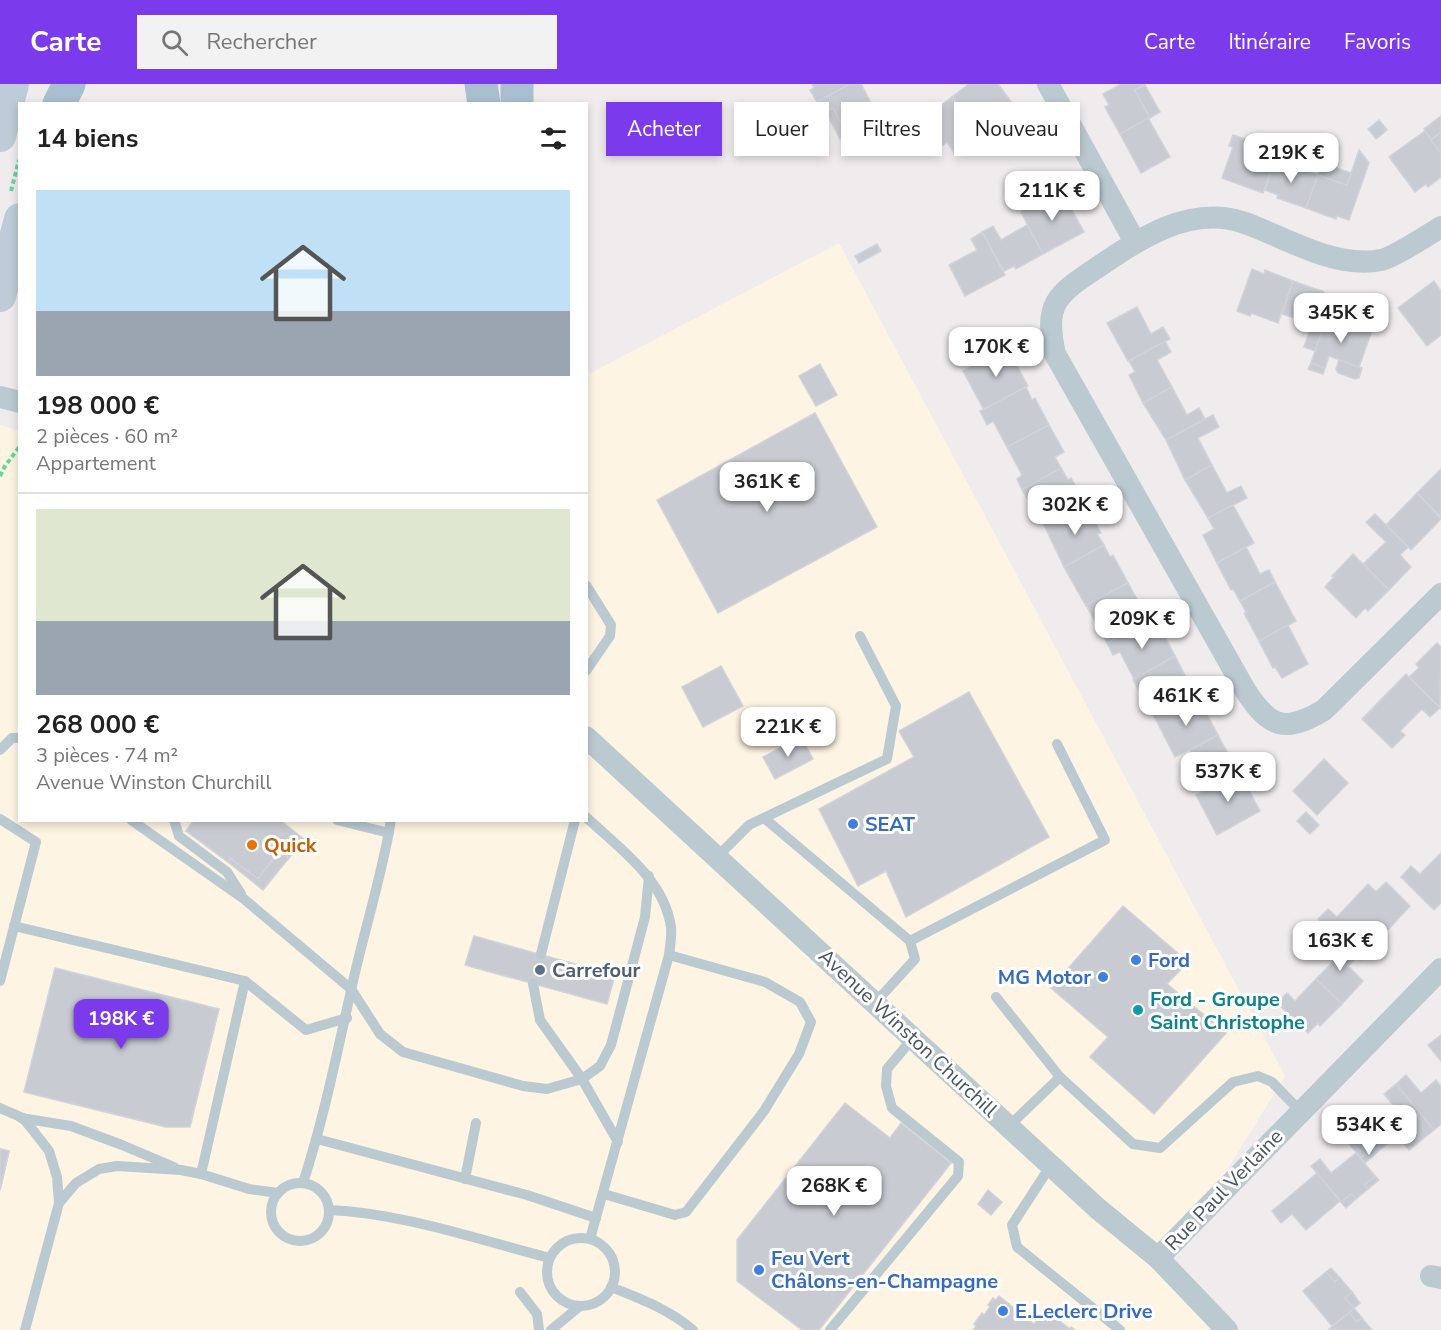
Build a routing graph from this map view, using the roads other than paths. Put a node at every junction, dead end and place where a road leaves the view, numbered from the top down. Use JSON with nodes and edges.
{"nodes":[{"id":1,"x":13,"y":84,"type":"edge"},
{"id":2,"x":53,"y":84,"type":"edge"},
{"id":3,"x":69,"y":84,"type":"edge"},
{"id":4,"x":481,"y":84,"type":"edge"},
{"id":5,"x":517,"y":84,"type":"edge"},
{"id":6,"x":1048,"y":84,"type":"edge"},
{"id":7,"x":48,"y":102,"type":"edge"},
{"id":8,"x":60,"y":102,"type":"edge"},
{"id":9,"x":484,"y":102,"type":"edge"},
{"id":10,"x":517,"y":102,"type":"edge"},
{"id":11,"x":0,"y":136,"type":"edge"},
{"id":12,"x":18,"y":227,"type":"edge"},
{"id":13,"x":1441,"y":227,"type":"edge"},
{"id":14,"x":1135,"y":242,"type":"junction"},
{"id":15,"x":0,"y":296,"type":"edge"},
{"id":16,"x":0,"y":397,"type":"edge"},
{"id":17,"x":18,"y":402,"type":"edge"},
{"id":18,"x":588,"y":588,"type":"edge"},
{"id":19,"x":1441,"y":594,"type":"edge"},
{"id":20,"x":860,"y":636,"type":"dead end"},
{"id":21,"x":588,"y":668,"type":"edge"},
{"id":22,"x":18,"y":738,"type":"edge"},
{"id":23,"x":588,"y":739,"type":"edge"},
{"id":24,"x":1057,"y":744,"type":"dead end"},
{"id":25,"x":0,"y":750,"type":"edge"},
{"id":26,"x":764,"y":818,"type":"junction"},
{"id":27,"x":0,"y":819,"type":"edge"},
{"id":28,"x":588,"y":819,"type":"edge"},
{"id":29,"x":136,"y":822,"type":"edge"},
{"id":30,"x":175,"y":822,"type":"edge"},
{"id":31,"x":346,"y":822,"type":"edge"},
{"id":32,"x":391,"y":822,"type":"edge"},
{"id":33,"x":397,"y":822,"type":"edge"},
{"id":34,"x":574,"y":822,"type":"edge"},
{"id":35,"x":389,"y":833,"type":"junction"},
{"id":36,"x":717,"y":857,"type":"junction"},
{"id":37,"x":649,"y":876,"type":"junction"},
{"id":38,"x":244,"y":899,"type":"junction"},
{"id":39,"x":14,"y":926,"type":"junction"},
{"id":40,"x":910,"y":941,"type":"junction"},
{"id":41,"x":541,"y":954,"type":"dead end"},
{"id":42,"x":669,"y":955,"type":"junction"},
{"id":43,"x":1441,"y":969,"type":"edge"},
{"id":44,"x":0,"y":981,"type":"edge"},
{"id":45,"x":245,"y":981,"type":"junction"},
{"id":46,"x":534,"y":984,"type":"dead end"},
{"id":47,"x":351,"y":988,"type":"junction"},
{"id":48,"x":996,"y":997,"type":"dead end"},
{"id":49,"x":875,"y":1003,"type":"junction"},
{"id":50,"x":346,"y":1018,"type":"junction"},
{"id":51,"x":913,"y":1038,"type":"junction"},
{"id":52,"x":1060,"y":1077,"type":"junction"},
{"id":53,"x":582,"y":1079,"type":"junction"},
{"id":54,"x":0,"y":1108,"type":"edge"},
{"id":55,"x":1301,"y":1112,"type":"junction"},
{"id":56,"x":0,"y":1115,"type":"edge"},
{"id":57,"x":23,"y":1118,"type":"junction"},
{"id":58,"x":476,"y":1123,"type":"dead end"},
{"id":59,"x":1009,"y":1126,"type":"junction"},
{"id":60,"x":317,"y":1138,"type":"junction"},
{"id":61,"x":618,"y":1142,"type":"junction"},
{"id":62,"x":1051,"y":1165,"type":"junction"},
{"id":63,"x":181,"y":1170,"type":"junction"},
{"id":64,"x":201,"y":1174,"type":"junction"},
{"id":65,"x":465,"y":1179,"type":"junction"},
{"id":66,"x":303,"y":1183,"type":"junction"},
{"id":67,"x":278,"y":1193,"type":"junction"},
{"id":68,"x":604,"y":1194,"type":"junction"},
{"id":69,"x":58,"y":1203,"type":"junction"},
{"id":70,"x":329,"y":1210,"type":"junction"},
{"id":71,"x":596,"y":1218,"type":"junction"},
{"id":72,"x":590,"y":1239,"type":"junction"},
{"id":73,"x":549,"y":1258,"type":"junction"},
{"id":74,"x":1158,"y":1258,"type":"junction"},
{"id":75,"x":611,"y":1287,"type":"junction"},
{"id":76,"x":520,"y":1292,"type":"dead end"},
{"id":77,"x":580,"y":1305,"type":"junction"},
{"id":78,"x":679,"y":1324,"type":"edge"},
{"id":79,"x":25,"y":1330,"type":"edge"},
{"id":80,"x":539,"y":1330,"type":"edge"},
{"id":81,"x":551,"y":1330,"type":"edge"},
{"id":82,"x":693,"y":1330,"type":"edge"},
{"id":83,"x":830,"y":1330,"type":"edge"},
{"id":84,"x":1120,"y":1330,"type":"edge"},
{"id":85,"x":1227,"y":1330,"type":"edge"}],
"edges":[{"from":1,"to":11,"type":"main road"},
{"from":2,"to":7,"type":"main road"},
{"from":3,"to":8,"type":"main road"},
{"from":4,"to":9,"type":"main road"},
{"from":5,"to":10,"type":"main road"},
{"from":6,"to":14,"type":"street"},
{"from":12,"to":15,"type":"main road"},
{"from":13,"to":14,"type":"street"},
{"from":14,"to":19,"type":"street"},
{"from":16,"to":17,"type":"street"},
{"from":18,"to":21,"type":"lane"},
{"from":20,"to":26,"type":"lane"},
{"from":22,"to":25,"type":"lane"},
{"from":23,"to":36,"type":"street","name":"Avenue Winston Churchill"},
{"from":24,"to":40,"type":"lane"},
{"from":26,"to":36,"type":"lane"},
{"from":26,"to":40,"type":"lane"},
{"from":27,"to":39,"type":"lane"},
{"from":28,"to":37,"type":"lane"},
{"from":29,"to":38,"type":"lane"},
{"from":30,"to":38,"type":"lane"},
{"from":31,"to":35,"type":"lane"},
{"from":32,"to":35,"type":"lane"},
{"from":33,"to":35,"type":"lane"},
{"from":34,"to":41,"type":"lane"},
{"from":35,"to":47,"type":"lane"},
{"from":36,"to":49,"type":"street","name":"Avenue Winston Churchill"},
{"from":37,"to":42,"type":"lane"},
{"from":37,"to":53,"type":"lane"},
{"from":38,"to":47,"type":"lane"},
{"from":39,"to":44,"type":"lane"},
{"from":39,"to":45,"type":"lane"},
{"from":40,"to":49,"type":"lane"},
{"from":42,"to":61,"type":"lane"},
{"from":42,"to":68,"type":"lane"},
{"from":43,"to":55,"type":"street","name":"Rue Paul Verlaine"},
{"from":45,"to":50,"type":"lane"},
{"from":45,"to":64,"type":"lane"},
{"from":46,"to":53,"type":"lane"},
{"from":47,"to":50,"type":"lane"},
{"from":47,"to":53,"type":"lane"},
{"from":48,"to":52,"type":"lane"},
{"from":49,"to":51,"type":"street","name":"Avenue Winston Churchill"},
{"from":50,"to":60,"type":"lane"},
{"from":51,"to":59,"type":"street","name":"Avenue Winston Churchill"},
{"from":51,"to":83,"type":"lane"},
{"from":52,"to":55,"type":"lane"},
{"from":52,"to":59,"type":"lane"},
{"from":53,"to":61,"type":"lane"},
{"from":54,"to":57,"type":"lane"},
{"from":55,"to":74,"type":"street","name":"Rue Paul Verlaine"},
{"from":56,"to":57,"type":"lane"},
{"from":57,"to":63,"type":"lane"},
{"from":57,"to":69,"type":"lane"},
{"from":58,"to":65,"type":"lane"},
{"from":59,"to":62,"type":"street","name":"Avenue Winston Churchill"},
{"from":60,"to":65,"type":"lane"},
{"from":60,"to":66,"type":"lane"},
{"from":61,"to":68,"type":"lane"},
{"from":62,"to":74,"type":"street","name":"Avenue Winston Churchill"},
{"from":62,"to":84,"type":"lane"},
{"from":63,"to":64,"type":"lane"},
{"from":63,"to":69,"type":"lane"},
{"from":64,"to":67,"type":"lane"},
{"from":65,"to":71,"type":"lane"},
{"from":66,"to":67,"type":"lane"},
{"from":66,"to":70,"type":"lane"},
{"from":67,"to":70,"type":"lane"},
{"from":68,"to":71,"type":"lane"},
{"from":69,"to":79,"type":"lane"},
{"from":70,"to":73,"type":"lane"},
{"from":71,"to":72,"type":"lane"},
{"from":72,"to":73,"type":"lane"},
{"from":72,"to":75,"type":"lane"},
{"from":73,"to":77,"type":"lane"},
{"from":74,"to":85,"type":"street","name":"Avenue Winston Churchill"},
{"from":75,"to":77,"type":"lane"},
{"from":75,"to":78,"type":"lane"},
{"from":76,"to":80,"type":"lane"},
{"from":77,"to":81,"type":"lane"},
{"from":78,"to":82,"type":"lane"}]}
